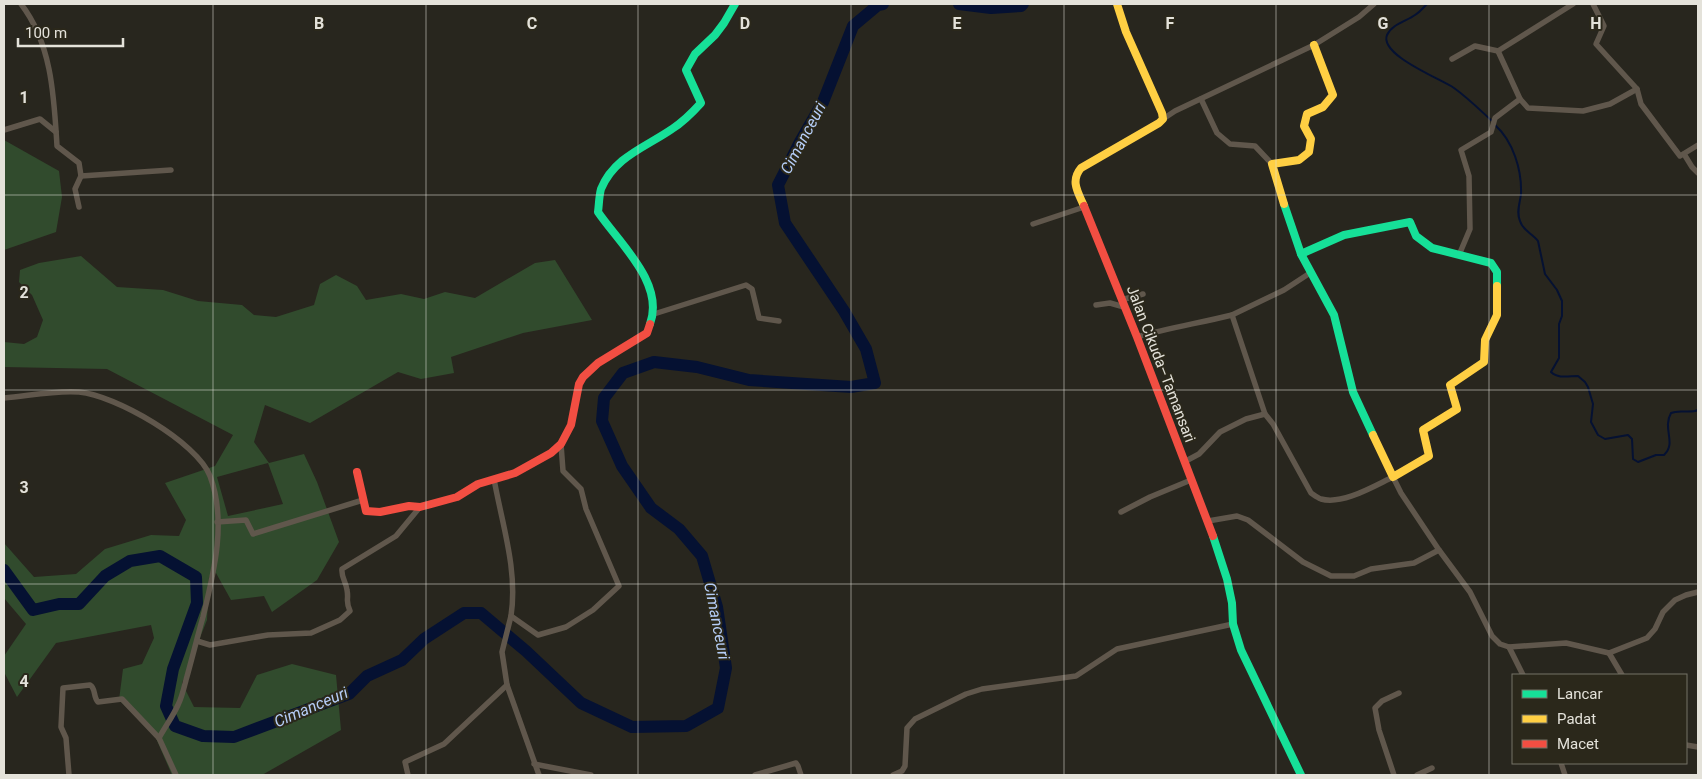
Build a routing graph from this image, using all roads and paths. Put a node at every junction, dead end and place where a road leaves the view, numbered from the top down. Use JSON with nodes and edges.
{"nodes":[{"id":1,"x":21,"y":4,"type":"edge"},
{"id":2,"x":28,"y":4,"type":"edge"},
{"id":3,"x":735,"y":4,"type":"edge"},
{"id":4,"x":1116,"y":4,"type":"edge"},
{"id":5,"x":1374,"y":4,"type":"edge"},
{"id":6,"x":1573,"y":4,"type":"edge"},
{"id":7,"x":1593,"y":4,"type":"edge"},
{"id":8,"x":28,"y":13,"type":"junction"},
{"id":9,"x":1314,"y":45,"type":"junction"},
{"id":10,"x":1498,"y":51,"type":"junction"},
{"id":11,"x":1452,"y":59,"type":"dead end"},
{"id":12,"x":1637,"y":89,"type":"junction"},
{"id":13,"x":1202,"y":99,"type":"junction"},
{"id":14,"x":1520,"y":99,"type":"junction"},
{"id":15,"x":1163,"y":119,"type":"junction"},
{"id":16,"x":4,"y":130,"type":"edge"},
{"id":17,"x":56,"y":132,"type":"junction"},
{"id":18,"x":1698,"y":145,"type":"edge"},
{"id":19,"x":1684,"y":154,"type":"junction"},
{"id":20,"x":1272,"y":164,"type":"junction"},
{"id":21,"x":171,"y":170,"type":"dead end"},
{"id":22,"x":1698,"y":173,"type":"edge"},
{"id":23,"x":81,"y":176,"type":"junction"},
{"id":24,"x":79,"y":207,"type":"dead end"},
{"id":25,"x":1084,"y":207,"type":"junction"},
{"id":26,"x":1034,"y":224,"type":"dead end"},
{"id":27,"x":1301,"y":254,"type":"junction"},
{"id":28,"x":1459,"y":255,"type":"junction"},
{"id":29,"x":1310,"y":273,"type":"junction"},
{"id":30,"x":1142,"y":294,"type":"dead end"},
{"id":31,"x":1123,"y":304,"type":"junction"},
{"id":32,"x":1096,"y":305,"type":"dead end"},
{"id":33,"x":654,"y":314,"type":"junction"},
{"id":34,"x":1232,"y":315,"type":"junction"},
{"id":35,"x":779,"y":321,"type":"dead end"},
{"id":36,"x":1137,"y":337,"type":"junction"},
{"id":37,"x":4,"y":398,"type":"edge"},
{"id":38,"x":1265,"y":414,"type":"junction"},
{"id":39,"x":561,"y":444,"type":"junction"},
{"id":40,"x":1184,"y":462,"type":"junction"},
{"id":41,"x":357,"y":472,"type":"dead end"},
{"id":42,"x":1394,"y":477,"type":"junction"},
{"id":43,"x":494,"y":479,"type":"junction"},
{"id":44,"x":1191,"y":480,"type":"junction"},
{"id":45,"x":363,"y":500,"type":"junction"},
{"id":46,"x":420,"y":507,"type":"junction"},
{"id":47,"x":1121,"y":512,"type":"dead end"},
{"id":48,"x":1208,"y":521,"type":"junction"},
{"id":49,"x":217,"y":522,"type":"junction"},
{"id":50,"x":1439,"y":550,"type":"junction"},
{"id":51,"x":1698,"y":592,"type":"edge"},
{"id":52,"x":511,"y":616,"type":"dead end"},
{"id":53,"x":1233,"y":624,"type":"junction"},
{"id":54,"x":197,"y":640,"type":"junction"},
{"id":55,"x":1509,"y":647,"type":"junction"},
{"id":56,"x":1609,"y":652,"type":"junction"},
{"id":57,"x":1522,"y":674,"type":"edge"},
{"id":58,"x":1621,"y":674,"type":"edge"},
{"id":59,"x":507,"y":685,"type":"junction"},
{"id":60,"x":1399,"y":693,"type":"dead end"},
{"id":61,"x":159,"y":738,"type":"junction"},
{"id":62,"x":534,"y":764,"type":"junction"},
{"id":63,"x":1432,"y":768,"type":"dead end"},
{"id":64,"x":1392,"y":774,"type":"edge"},
{"id":65,"x":70,"y":775,"type":"edge"},
{"id":66,"x":176,"y":775,"type":"edge"},
{"id":67,"x":408,"y":775,"type":"edge"},
{"id":68,"x":539,"y":775,"type":"edge"},
{"id":69,"x":591,"y":775,"type":"edge"},
{"id":70,"x":755,"y":775,"type":"edge"},
{"id":71,"x":801,"y":775,"type":"edge"},
{"id":72,"x":893,"y":775,"type":"edge"},
{"id":73,"x":1301,"y":775,"type":"edge"},
{"id":74,"x":1418,"y":775,"type":"edge"}],
"edges":[{"from":1,"to":8,"type":"street"},
{"from":2,"to":8,"type":"street"},
{"from":3,"to":33,"type":"street"},
{"from":4,"to":15,"type":"street"},
{"from":5,"to":9,"type":"street"},
{"from":6,"to":10,"type":"street"},
{"from":7,"to":12,"type":"street"},
{"from":8,"to":17,"type":"street"},
{"from":9,"to":13,"type":"street"},
{"from":9,"to":20,"type":"street"},
{"from":10,"to":11,"type":"street"},
{"from":10,"to":14,"type":"street"},
{"from":12,"to":14,"type":"street"},
{"from":12,"to":19,"type":"street"},
{"from":13,"to":15,"type":"street"},
{"from":13,"to":20,"type":"street"},
{"from":14,"to":28,"type":"street"},
{"from":15,"to":25,"type":"street","name":"Jalan Cikuda–Tamansari"},
{"from":16,"to":17,"type":"street"},
{"from":17,"to":23,"type":"street"},
{"from":18,"to":19,"type":"street"},
{"from":19,"to":22,"type":"street"},
{"from":20,"to":27,"type":"street"},
{"from":21,"to":23,"type":"street"},
{"from":23,"to":24,"type":"street"},
{"from":25,"to":26,"type":"street"},
{"from":25,"to":31,"type":"street","name":"Jalan Cikuda–Tamansari"},
{"from":27,"to":28,"type":"street"},
{"from":27,"to":29,"type":"street"},
{"from":28,"to":42,"type":"street"},
{"from":29,"to":34,"type":"street"},
{"from":29,"to":42,"type":"street"},
{"from":30,"to":31,"type":"street"},
{"from":31,"to":32,"type":"street"},
{"from":31,"to":36,"type":"street","name":"Jalan Cikuda–Tamansari"},
{"from":33,"to":35,"type":"street"},
{"from":33,"to":39,"type":"street"},
{"from":34,"to":36,"type":"street"},
{"from":34,"to":38,"type":"street"},
{"from":36,"to":40,"type":"street","name":"Jalan Cikuda–Tamansari"},
{"from":37,"to":49,"type":"street"},
{"from":38,"to":40,"type":"street"},
{"from":38,"to":42,"type":"street"},
{"from":39,"to":43,"type":"street"},
{"from":39,"to":43,"type":"street"},
{"from":40,"to":44,"type":"street","name":"Jalan Cikuda–Tamansari"},
{"from":41,"to":45,"type":"street"},
{"from":42,"to":50,"type":"street"},
{"from":43,"to":46,"type":"street"},
{"from":44,"to":47,"type":"street"},
{"from":44,"to":48,"type":"street","name":"Jalan Cikuda–Tamansari"},
{"from":45,"to":46,"type":"street"},
{"from":45,"to":49,"type":"street"},
{"from":46,"to":54,"type":"street"},
{"from":48,"to":50,"type":"street"},
{"from":48,"to":53,"type":"street","name":"Jalan Cikuda–Tamansari"},
{"from":49,"to":54,"type":"street"},
{"from":50,"to":55,"type":"street"},
{"from":51,"to":56,"type":"street"},
{"from":52,"to":59,"type":"street"},
{"from":53,"to":72,"type":"street"},
{"from":53,"to":73,"type":"street","name":"Jalan Cikuda–Tamansari"},
{"from":54,"to":61,"type":"street"},
{"from":55,"to":56,"type":"street"},
{"from":55,"to":57,"type":"street"},
{"from":56,"to":58,"type":"street"},
{"from":59,"to":62,"type":"street"},
{"from":59,"to":67,"type":"street"},
{"from":60,"to":64,"type":"street"},
{"from":61,"to":65,"type":"street"},
{"from":61,"to":66,"type":"street"},
{"from":62,"to":68,"type":"street"},
{"from":62,"to":69,"type":"street"},
{"from":63,"to":74,"type":"street"},
{"from":70,"to":71,"type":"street"}]}
